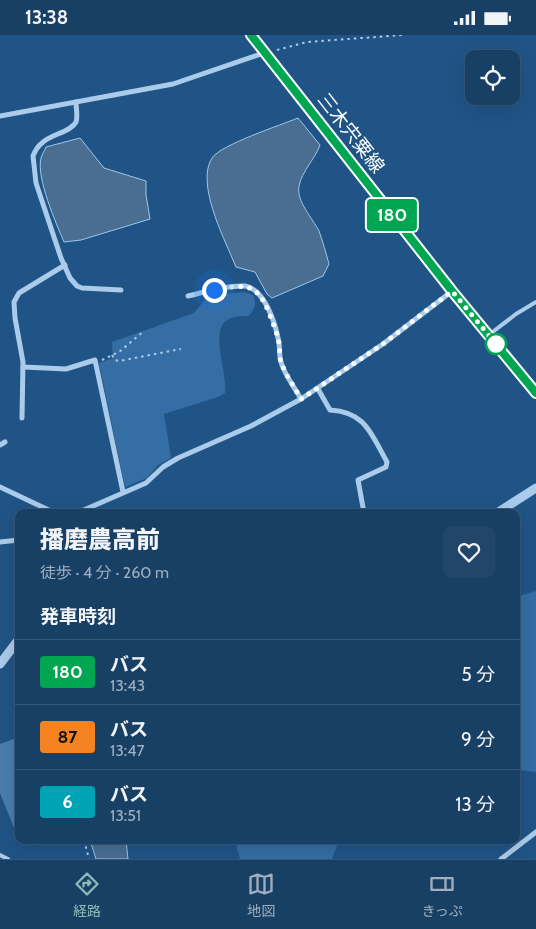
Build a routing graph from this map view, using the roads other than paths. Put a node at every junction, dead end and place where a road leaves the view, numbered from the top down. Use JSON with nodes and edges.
{"nodes":[{"id":1,"x":251,"y":35,"type":"edge"},
{"id":2,"x":264,"y":53,"type":"junction"},
{"id":3,"x":76,"y":103,"type":"junction"},
{"id":4,"x":0,"y":116,"type":"edge"},
{"id":5,"x":64,"y":265,"type":"junction"},
{"id":6,"x":121,"y":290,"type":"dead end"},
{"id":7,"x":452,"y":291,"type":"junction"},
{"id":8,"x":188,"y":297,"type":"dead end"},
{"id":9,"x":536,"y":302,"type":"edge"},
{"id":10,"x":488,"y":335,"type":"junction"},
{"id":11,"x":23,"y":367,"type":"junction"},
{"id":12,"x":318,"y":389,"type":"junction"},
{"id":13,"x":536,"y":393,"type":"edge"},
{"id":14,"x":301,"y":399,"type":"junction"},
{"id":15,"x":22,"y":419,"type":"dead end"},
{"id":16,"x":0,"y":487,"type":"edge"},
{"id":17,"x":536,"y":488,"type":"edge"},
{"id":18,"x":123,"y":493,"type":"junction"},
{"id":19,"x":47,"y":509,"type":"edge"},
{"id":20,"x":86,"y":509,"type":"edge"},
{"id":21,"x":363,"y":509,"type":"edge"},
{"id":22,"x":503,"y":509,"type":"edge"},
{"id":23,"x":15,"y":540,"type":"edge"},
{"id":24,"x":0,"y":542,"type":"edge"},
{"id":25,"x":15,"y":644,"type":"edge"},
{"id":26,"x":0,"y":665,"type":"edge"},
{"id":27,"x":536,"y":832,"type":"edge"},
{"id":28,"x":0,"y":855,"type":"edge"},
{"id":29,"x":8,"y":859,"type":"edge"},
{"id":30,"x":501,"y":859,"type":"edge"}],
"edges":[{"from":1,"to":2,"type":"main road","name":"三木宍粟線"},
{"from":2,"to":3,"type":"street"},
{"from":2,"to":7,"type":"main road","name":"三木宍粟線"},
{"from":3,"to":4,"type":"street"},
{"from":3,"to":5,"type":"street"},
{"from":5,"to":6,"type":"street"},
{"from":5,"to":11,"type":"street"},
{"from":7,"to":10,"type":"main road","name":"三木宍粟線"},
{"from":7,"to":12,"type":"street"},
{"from":8,"to":14,"type":"street"},
{"from":9,"to":10,"type":"lane"},
{"from":10,"to":13,"type":"main road","name":"三木宍粟線"},
{"from":11,"to":15,"type":"street"},
{"from":11,"to":18,"type":"street"},
{"from":12,"to":14,"type":"street"},
{"from":12,"to":21,"type":"street"},
{"from":14,"to":18,"type":"street"},
{"from":16,"to":19,"type":"street"},
{"from":17,"to":22,"type":"street"},
{"from":18,"to":20,"type":"street"},
{"from":23,"to":24,"type":"street"},
{"from":25,"to":26,"type":"street"},
{"from":27,"to":30,"type":"street"},
{"from":28,"to":29,"type":"lane"}]}
